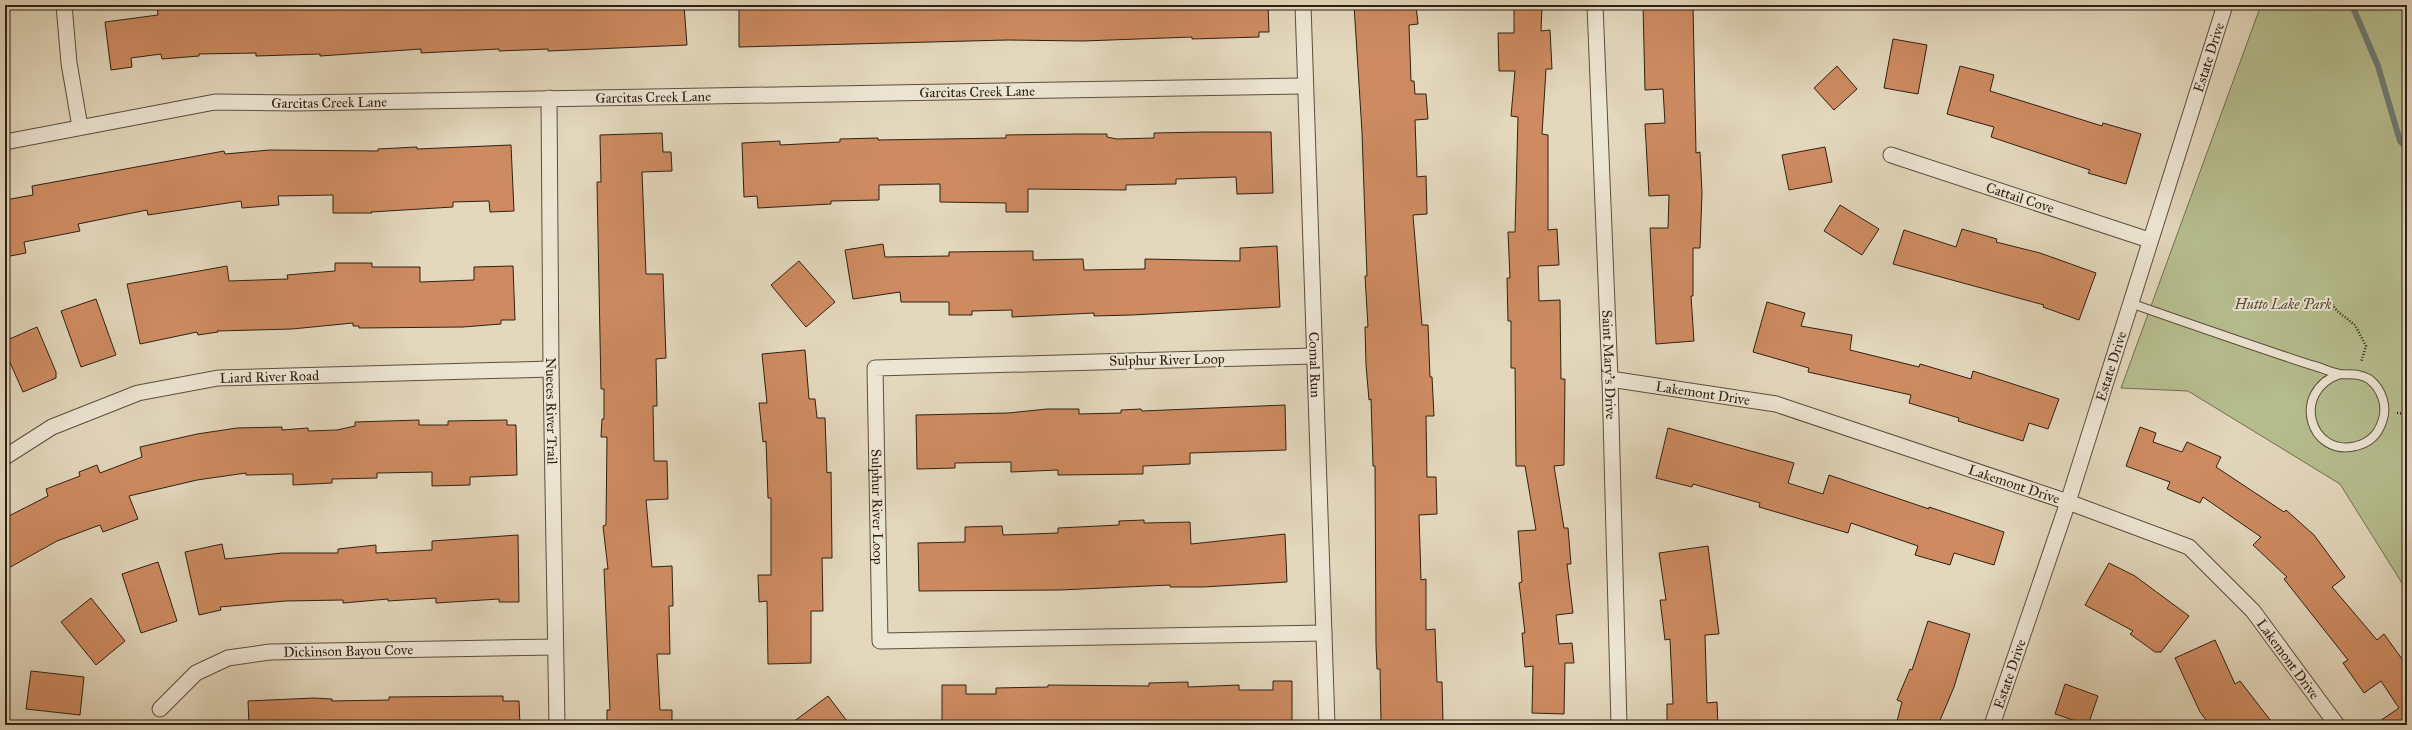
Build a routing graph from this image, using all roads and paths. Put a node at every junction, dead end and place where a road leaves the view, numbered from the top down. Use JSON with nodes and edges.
{"nodes":[{"id":1,"x":64,"y":5,"type":"edge"},
{"id":2,"x":1303,"y":5,"type":"edge"},
{"id":3,"x":1595,"y":5,"type":"edge"},
{"id":4,"x":2225,"y":5,"type":"edge"},
{"id":5,"x":1305,"y":86,"type":"junction"},
{"id":6,"x":549,"y":98,"type":"junction"},
{"id":7,"x":80,"y":127,"type":"junction"},
{"id":8,"x":5,"y":142,"type":"edge"},
{"id":9,"x":1891,"y":155,"type":"dead end"},
{"id":10,"x":2149,"y":240,"type":"junction"},
{"id":11,"x":2327,"y":297,"type":"dead end"},
{"id":12,"x":2130,"y":303,"type":"junction"},
{"id":13,"x":1313,"y":356,"type":"junction"},
{"id":14,"x":550,"y":369,"type":"junction"},
{"id":15,"x":2340,"y":374,"type":"junction"},
{"id":16,"x":2357,"y":374,"type":"junction"},
{"id":17,"x":1610,"y":379,"type":"junction"},
{"id":18,"x":5,"y":458,"type":"edge"},
{"id":19,"x":2068,"y":502,"type":"junction"},
{"id":20,"x":1324,"y":633,"type":"junction"},
{"id":21,"x":555,"y":647,"type":"junction"},
{"id":22,"x":160,"y":709,"type":"dead end"},
{"id":23,"x":557,"y":725,"type":"edge"},
{"id":24,"x":1327,"y":725,"type":"edge"},
{"id":25,"x":1619,"y":725,"type":"edge"},
{"id":26,"x":1992,"y":725,"type":"edge"},
{"id":27,"x":2337,"y":725,"type":"edge"}],
"edges":[{"from":1,"to":7,"type":"street"},
{"from":2,"to":5,"type":"street","name":"Comal Run"},
{"from":3,"to":17,"type":"street","name":"Saint Mary's Drive"},
{"from":4,"to":10,"type":"street","name":"Estate Drive"},
{"from":5,"to":6,"type":"street","name":"Garcitas Creek Lane"},
{"from":5,"to":13,"type":"street","name":"Comal Run"},
{"from":6,"to":7,"type":"street","name":"Garcitas Creek Lane"},
{"from":6,"to":14,"type":"street","name":"Nueces River Trail"},
{"from":7,"to":8,"type":"street","name":"Garcitas Creek Lane"},
{"from":9,"to":10,"type":"street","name":"Cattail Cove"},
{"from":10,"to":12,"type":"street","name":"Estate Drive"},
{"from":11,"to":16,"type":"path"},
{"from":12,"to":15,"type":"lane"},
{"from":12,"to":19,"type":"street","name":"Estate Drive"},
{"from":13,"to":20,"type":"street","name":"Comal Run"},
{"from":13,"to":20,"type":"street","name":"Sulphur River Loop"},
{"from":14,"to":18,"type":"street","name":"Liard River Road"},
{"from":14,"to":21,"type":"street","name":"Nueces River Trail"},
{"from":15,"to":16,"type":"lane"},
{"from":15,"to":16,"type":"lane"},
{"from":17,"to":19,"type":"street","name":"Lakemont Drive"},
{"from":17,"to":25,"type":"street","name":"Saint Mary's Drive"},
{"from":19,"to":26,"type":"street","name":"Estate Drive"},
{"from":19,"to":27,"type":"street","name":"Lakemont Drive"},
{"from":20,"to":24,"type":"street","name":"Comal Run"},
{"from":21,"to":22,"type":"street","name":"Dickinson Bayou Cove"},
{"from":21,"to":23,"type":"street","name":"Nueces River Trail"}]}
